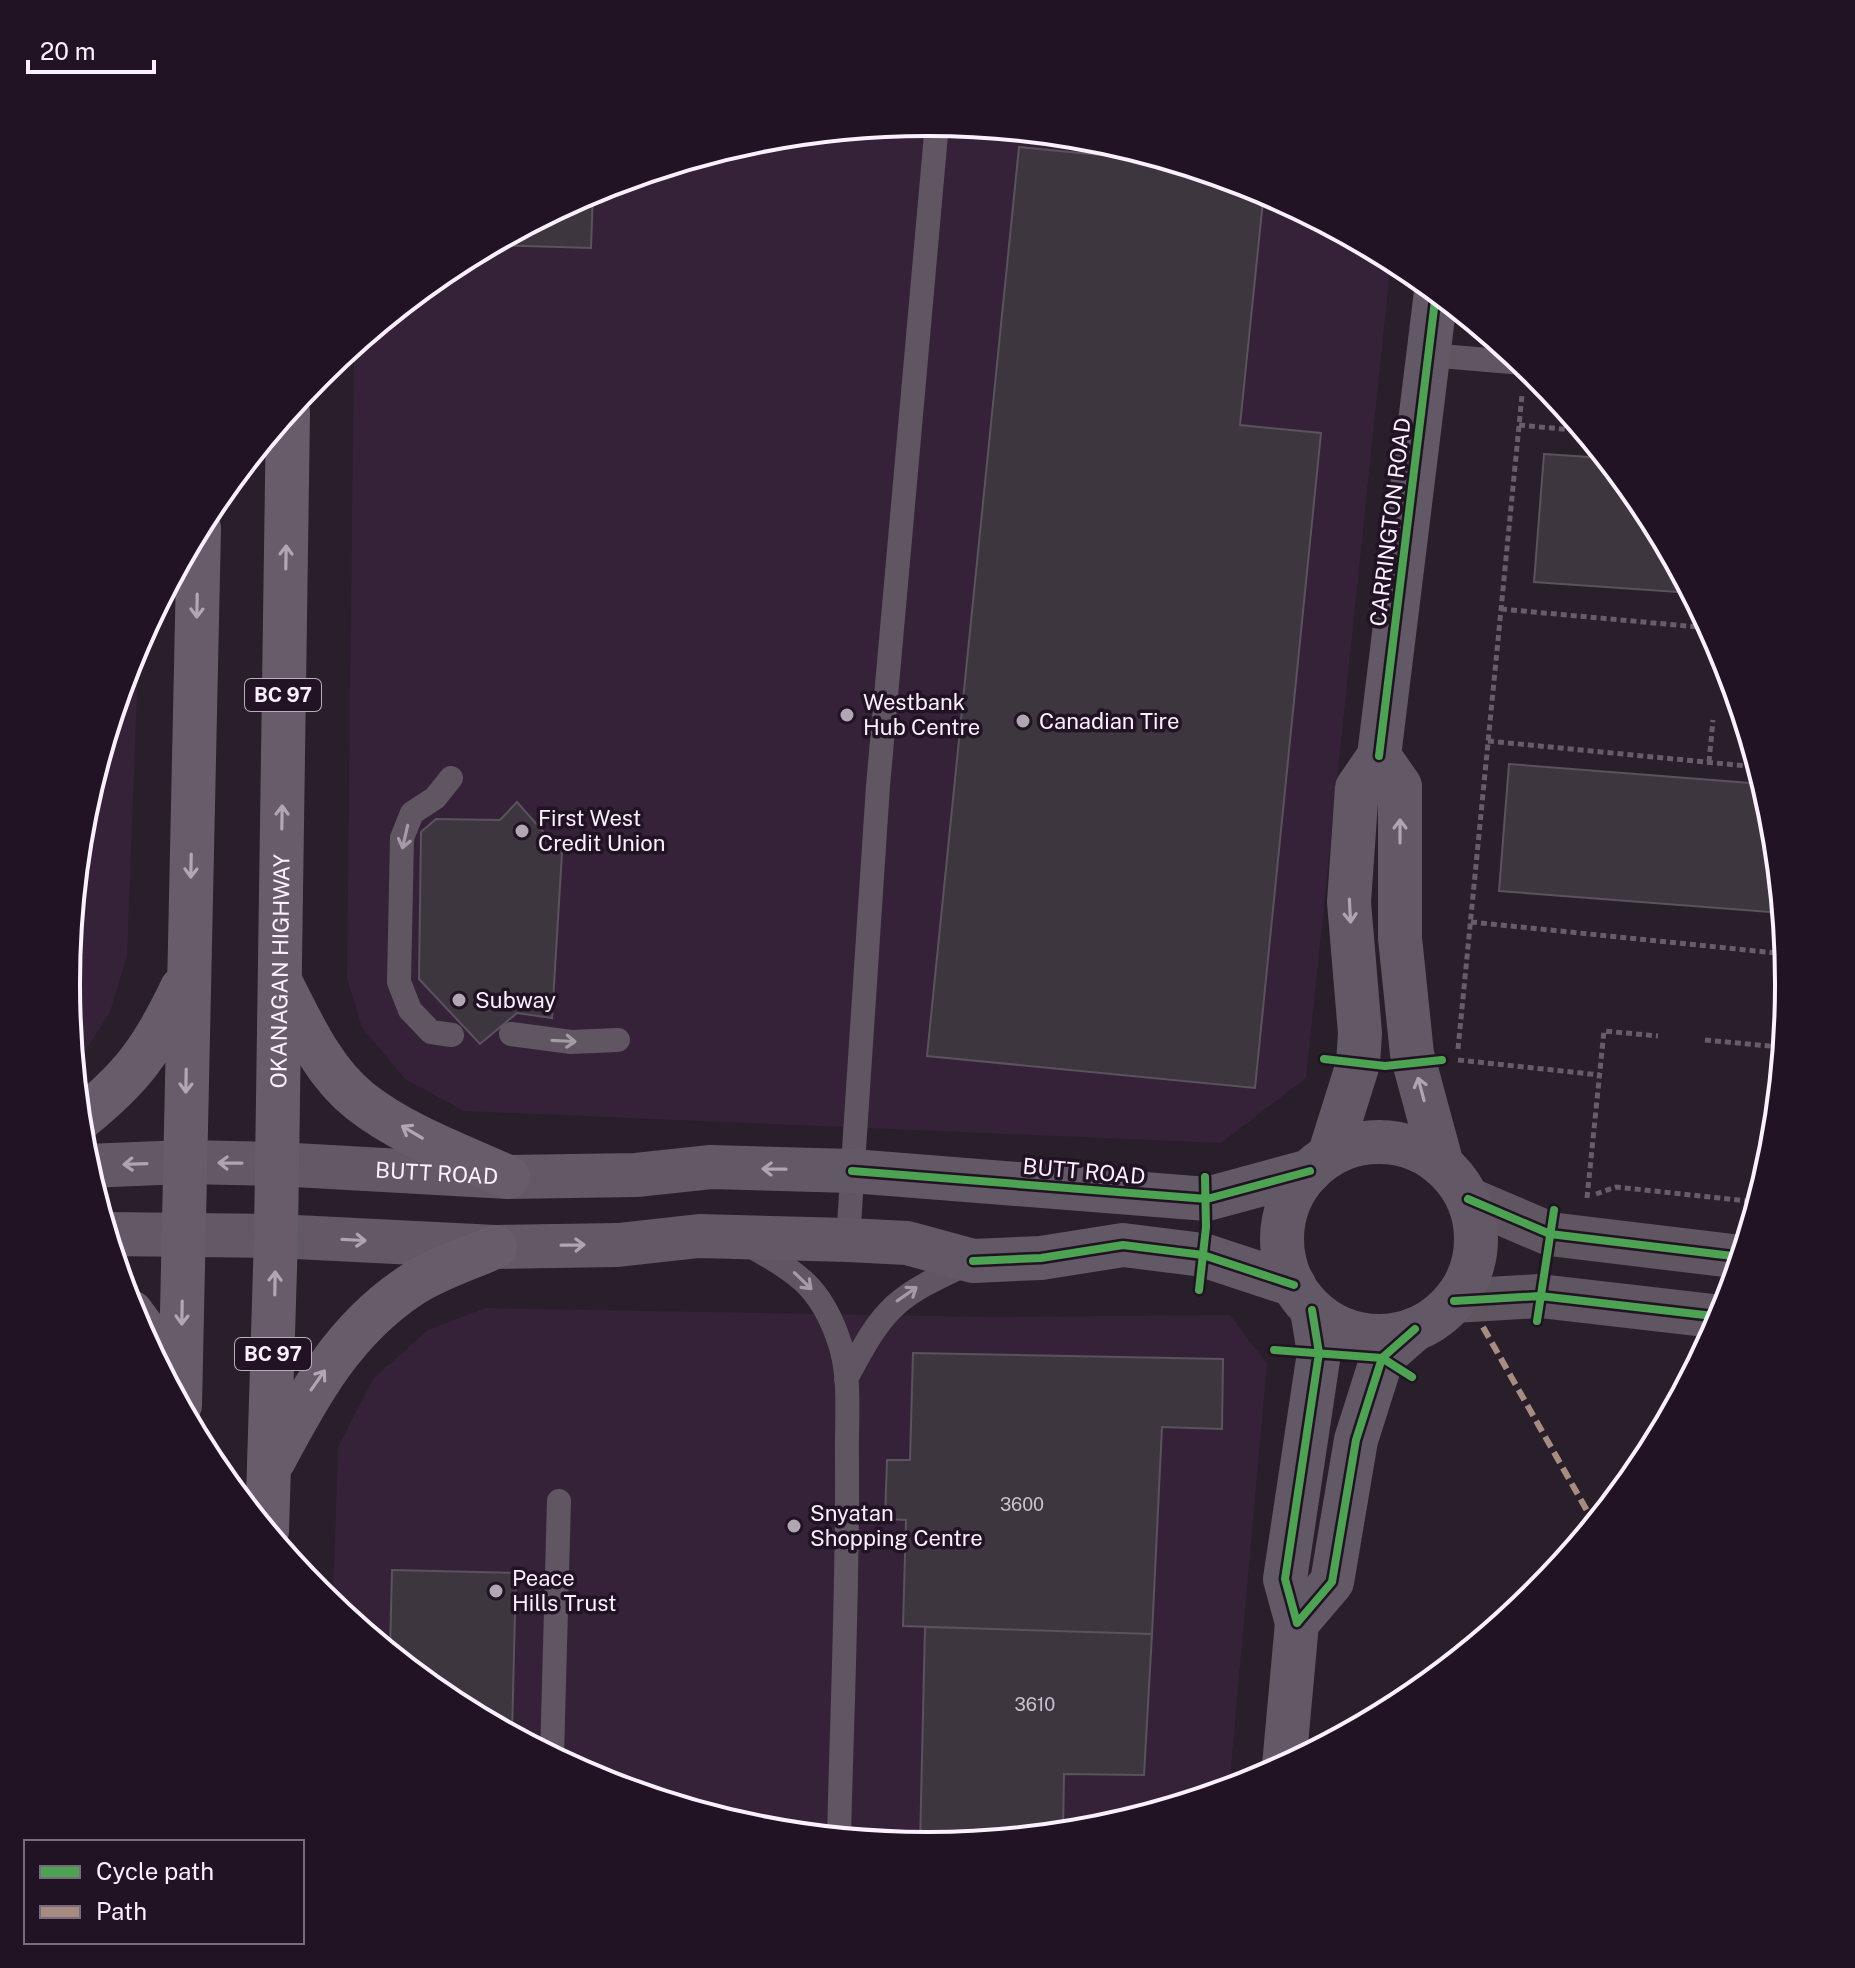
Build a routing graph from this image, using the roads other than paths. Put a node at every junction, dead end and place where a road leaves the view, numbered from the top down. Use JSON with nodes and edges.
{"nodes":[{"id":1,"x":936,"y":136,"type":"edge"},
{"id":2,"x":1434,"y":306,"type":"edge"},
{"id":3,"x":1429,"y":355,"type":"junction"},
{"id":4,"x":1501,"y":361,"type":"edge"},
{"id":5,"x":288,"y":428,"type":"edge"},
{"id":6,"x":198,"y":553,"type":"edge"},
{"id":7,"x":1379,"y":756,"type":"junction"},
{"id":8,"x":451,"y":778,"type":"dead end"},
{"id":9,"x":188,"y":975,"type":"junction"},
{"id":10,"x":279,"y":979,"type":"junction"},
{"id":11,"x":511,"y":1034,"type":"dead end"},
{"id":12,"x":452,"y":1035,"type":"dead end"},
{"id":13,"x":618,"y":1040,"type":"dead end"},
{"id":14,"x":90,"y":1112,"type":"edge"},
{"id":15,"x":184,"y":1162,"type":"junction"},
{"id":16,"x":277,"y":1164,"type":"junction"},
{"id":17,"x":1320,"y":1164,"type":"junction"},
{"id":18,"x":100,"y":1165,"type":"edge"},
{"id":19,"x":1442,"y":1165,"type":"junction"},
{"id":20,"x":852,"y":1171,"type":"junction"},
{"id":21,"x":508,"y":1177,"type":"junction"},
{"id":22,"x":1468,"y":1199,"type":"junction"},
{"id":23,"x":118,"y":1234,"type":"edge"},
{"id":24,"x":183,"y":1235,"type":"junction"},
{"id":25,"x":276,"y":1236,"type":"junction"},
{"id":26,"x":738,"y":1238,"type":"junction"},
{"id":27,"x":848,"y":1240,"type":"junction"},
{"id":28,"x":495,"y":1247,"type":"junction"},
{"id":29,"x":1730,"y":1256,"type":"edge"},
{"id":30,"x":973,"y":1261,"type":"junction"},
{"id":31,"x":1303,"y":1297,"type":"junction"},
{"id":32,"x":1454,"y":1301,"type":"junction"},
{"id":33,"x":1707,"y":1315,"type":"edge"},
{"id":34,"x":1415,"y":1329,"type":"junction"},
{"id":35,"x":846,"y":1379,"type":"junction"},
{"id":36,"x":180,"y":1383,"type":"edge"},
{"id":37,"x":268,"y":1473,"type":"junction"},
{"id":38,"x":559,"y":1501,"type":"dead end"},
{"id":39,"x":267,"y":1515,"type":"edge"},
{"id":40,"x":1297,"y":1623,"type":"junction"},
{"id":41,"x":552,"y":1744,"type":"edge"},
{"id":42,"x":1285,"y":1752,"type":"edge"},
{"id":43,"x":839,"y":1826,"type":"edge"}],
"edges":[{"from":1,"to":20,"type":"lane"},
{"from":2,"to":3,"type":"street","name":"CARRINGTON ROAD"},
{"from":3,"to":4,"type":"lane"},
{"from":3,"to":7,"type":"street","name":"CARRINGTON ROAD"},
{"from":10,"to":5,"type":"highway","name":"OKANAGAN HIGHWAY","number":"BC 97","one_way":true},
{"from":6,"to":9,"type":"highway","one_way":true},
{"from":7,"to":17,"type":"street","name":"CARRINGTON ROAD","one_way":true},
{"from":19,"to":7,"type":"street","one_way":true},
{"from":8,"to":12,"type":"lane","one_way":true},
{"from":9,"to":14,"type":"highway"},
{"from":9,"to":15,"type":"highway","one_way":true},
{"from":10,"to":16,"type":"highway","name":"OKANAGAN HIGHWAY","number":"BC 97"},
{"from":21,"to":10,"type":"highway","one_way":true},
{"from":11,"to":13,"type":"lane","one_way":true},
{"from":16,"to":15,"type":"street","name":"BUTT ROAD","one_way":true},
{"from":15,"to":18,"type":"street","name":"BUTT ROAD","one_way":true},
{"from":15,"to":24,"type":"highway"},
{"from":16,"to":21,"type":"street","name":"BUTT ROAD"},
{"from":16,"to":25,"type":"highway","name":"OKANAGAN HIGHWAY","number":"BC 97"},
{"from":17,"to":19,"type":"street"},
{"from":17,"to":20,"type":"street","name":"BUTT ROAD"},
{"from":17,"to":31,"type":"street"},
{"from":19,"to":22,"type":"street"},
{"from":20,"to":21,"type":"street","name":"BUTT ROAD","one_way":true},
{"from":20,"to":27,"type":"lane"},
{"from":22,"to":29,"type":"street"},
{"from":22,"to":32,"type":"street"},
{"from":23,"to":24,"type":"street"},
{"from":24,"to":25,"type":"street"},
{"from":24,"to":36,"type":"highway","one_way":true},
{"from":25,"to":28,"type":"street","one_way":true},
{"from":37,"to":25,"type":"highway","name":"OKANAGAN HIGHWAY","number":"BC 97","one_way":true},
{"from":26,"to":27,"type":"street"},
{"from":28,"to":26,"type":"street","one_way":true},
{"from":26,"to":35,"type":"lane","one_way":true},
{"from":27,"to":30,"type":"street"},
{"from":37,"to":28,"type":"highway","one_way":true},
{"from":30,"to":31,"type":"street"},
{"from":35,"to":30,"type":"lane","one_way":true},
{"from":31,"to":34,"type":"street"},
{"from":31,"to":40,"type":"street"},
{"from":32,"to":33,"type":"street"},
{"from":32,"to":34,"type":"street"},
{"from":34,"to":40,"type":"street"},
{"from":35,"to":43,"type":"lane"},
{"from":37,"to":39,"type":"highway","name":"OKANAGAN HIGHWAY","number":"BC 97"},
{"from":38,"to":41,"type":"lane"},
{"from":40,"to":42,"type":"street"}]}
